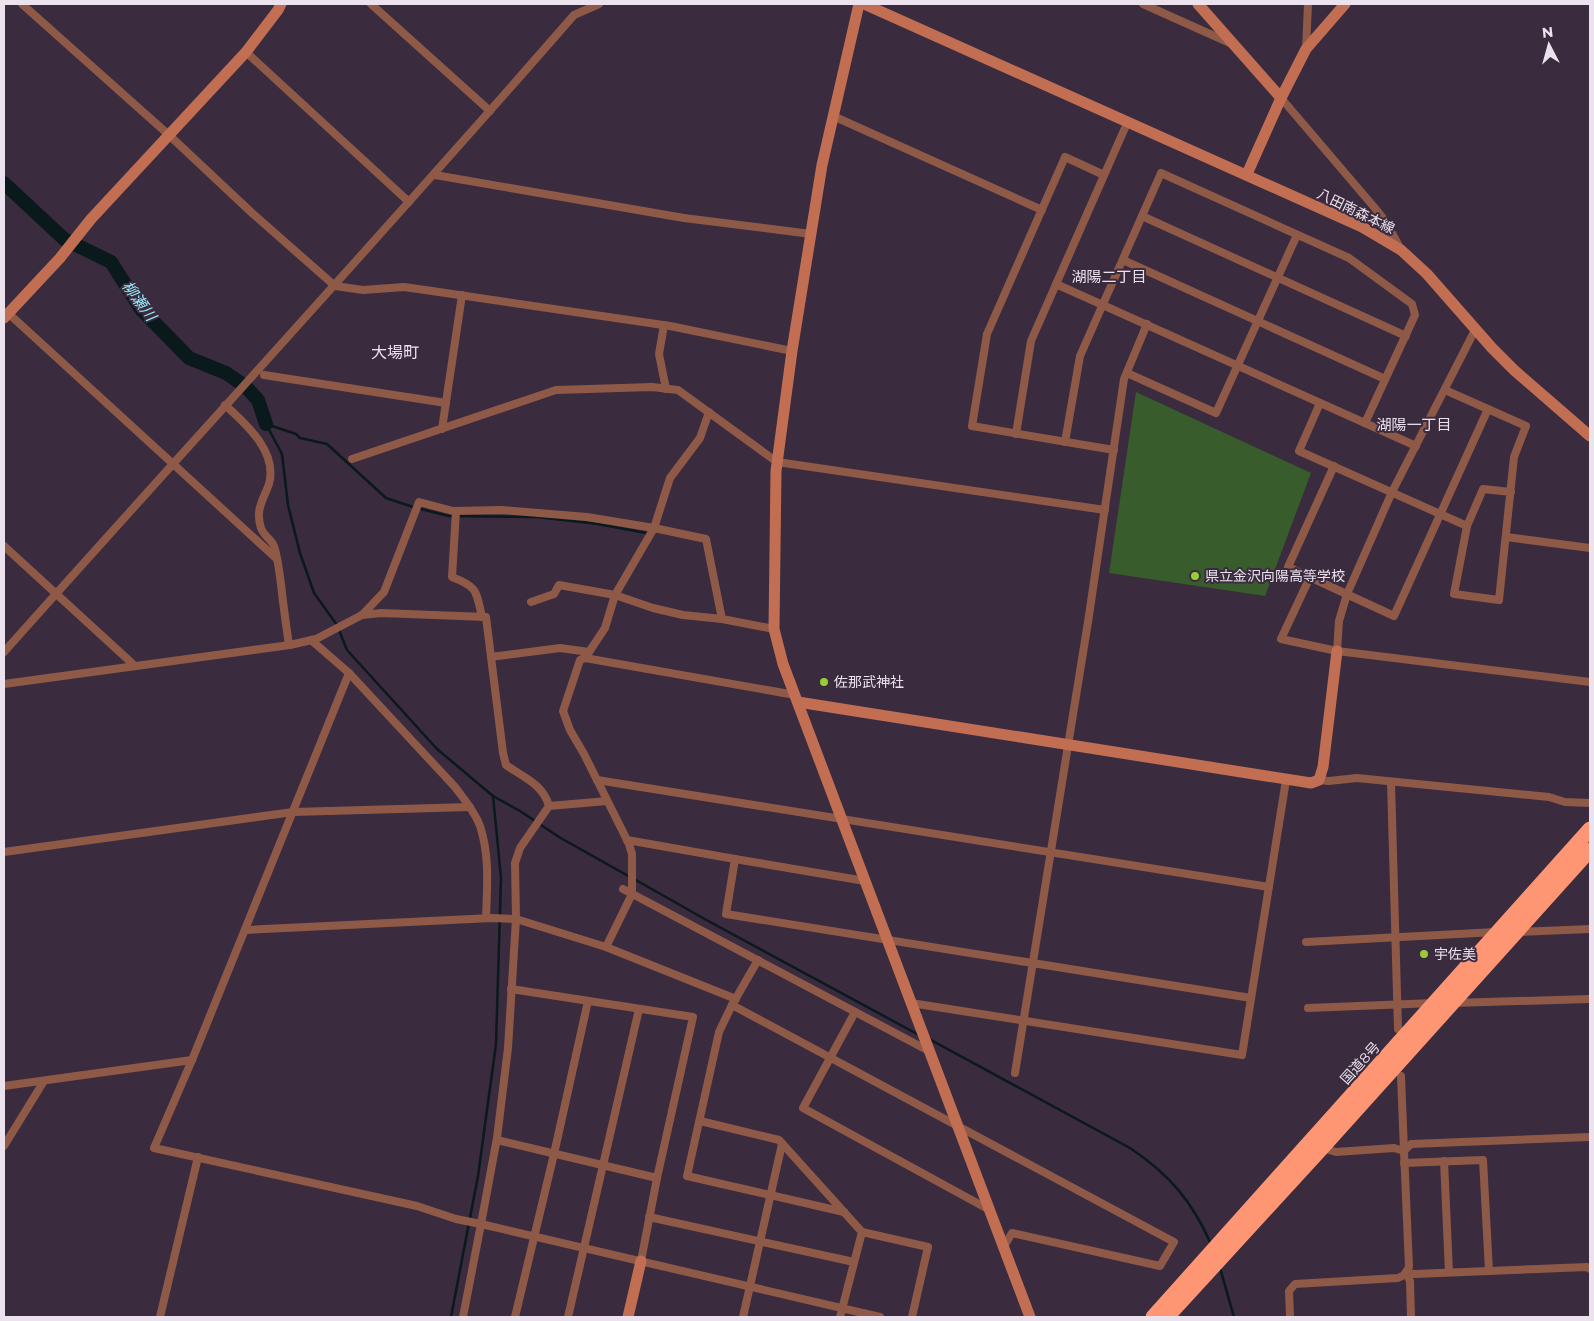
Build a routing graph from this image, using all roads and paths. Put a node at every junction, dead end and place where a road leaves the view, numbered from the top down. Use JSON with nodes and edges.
{"nodes":[{"id":1,"x":22,"y":4,"type":"edge"},
{"id":2,"x":281,"y":4,"type":"edge"},
{"id":3,"x":371,"y":4,"type":"edge"},
{"id":4,"x":599,"y":4,"type":"edge"},
{"id":5,"x":859,"y":4,"type":"edge"},
{"id":6,"x":864,"y":4,"type":"edge"},
{"id":7,"x":1143,"y":4,"type":"edge"},
{"id":8,"x":1198,"y":4,"type":"edge"},
{"id":9,"x":1308,"y":4,"type":"edge"},
{"id":10,"x":1345,"y":4,"type":"edge"},
{"id":11,"x":1234,"y":44,"type":"junction"},
{"id":12,"x":1306,"y":49,"type":"junction"},
{"id":13,"x":246,"y":52,"type":"junction"},
{"id":14,"x":1281,"y":98,"type":"junction"},
{"id":15,"x":490,"y":112,"type":"junction"},
{"id":16,"x":833,"y":116,"type":"junction"},
{"id":17,"x":1128,"y":122,"type":"junction"},
{"id":18,"x":170,"y":136,"type":"junction"},
{"id":19,"x":1247,"y":174,"type":"junction"},
{"id":20,"x":434,"y":175,"type":"junction"},
{"id":21,"x":1104,"y":175,"type":"junction"},
{"id":22,"x":409,"y":202,"type":"junction"},
{"id":23,"x":1042,"y":210,"type":"junction"},
{"id":24,"x":1142,"y":216,"type":"junction"},
{"id":25,"x":811,"y":234,"type":"junction"},
{"id":26,"x":1297,"y":234,"type":"junction"},
{"id":27,"x":1401,"y":250,"type":"junction"},
{"id":28,"x":1123,"y":260,"type":"junction"},
{"id":29,"x":1278,"y":277,"type":"junction"},
{"id":30,"x":1056,"y":284,"type":"junction"},
{"id":31,"x":335,"y":286,"type":"junction"},
{"id":32,"x":462,"y":295,"type":"junction"},
{"id":33,"x":1103,"y":304,"type":"junction"},
{"id":34,"x":5,"y":313,"type":"edge"},
{"id":35,"x":1258,"y":321,"type":"junction"},
{"id":36,"x":1146,"y":324,"type":"junction"},
{"id":37,"x":664,"y":325,"type":"junction"},
{"id":38,"x":1476,"y":328,"type":"junction"},
{"id":39,"x":1406,"y":336,"type":"junction"},
{"id":40,"x":792,"y":351,"type":"junction"},
{"id":41,"x":1237,"y":366,"type":"junction"},
{"id":42,"x":1127,"y":373,"type":"junction"},
{"id":43,"x":264,"y":375,"type":"dead end"},
{"id":44,"x":1386,"y":379,"type":"junction"},
{"id":45,"x":666,"y":388,"type":"junction"},
{"id":46,"x":1444,"y":390,"type":"junction"},
{"id":47,"x":446,"y":403,"type":"junction"},
{"id":48,"x":1320,"y":403,"type":"junction"},
{"id":49,"x":226,"y":404,"type":"junction"},
{"id":50,"x":1488,"y":409,"type":"junction"},
{"id":51,"x":709,"y":412,"type":"junction"},
{"id":52,"x":1364,"y":423,"type":"junction"},
{"id":53,"x":442,"y":429,"type":"junction"},
{"id":54,"x":1016,"y":434,"type":"junction"},
{"id":55,"x":1590,"y":436,"type":"edge"},
{"id":56,"x":1065,"y":442,"type":"junction"},
{"id":57,"x":1416,"y":446,"type":"junction"},
{"id":58,"x":1114,"y":450,"type":"junction"},
{"id":59,"x":352,"y":459,"type":"dead end"},
{"id":60,"x":777,"y":462,"type":"junction"},
{"id":61,"x":172,"y":463,"type":"junction"},
{"id":62,"x":1334,"y":466,"type":"junction"},
{"id":63,"x":1392,"y":492,"type":"junction"},
{"id":64,"x":1510,"y":492,"type":"junction"},
{"id":65,"x":1105,"y":510,"type":"junction"},
{"id":66,"x":456,"y":511,"type":"junction"},
{"id":67,"x":1440,"y":514,"type":"junction"},
{"id":68,"x":1467,"y":526,"type":"junction"},
{"id":69,"x":654,"y":528,"type":"junction"},
{"id":70,"x":1506,"y":537,"type":"junction"},
{"id":71,"x":4,"y":546,"type":"edge"},
{"id":72,"x":1590,"y":548,"type":"edge"},
{"id":73,"x":277,"y":559,"type":"junction"},
{"id":74,"x":1310,"y":577,"type":"junction"},
{"id":75,"x":56,"y":593,"type":"junction"},
{"id":76,"x":1347,"y":594,"type":"junction"},
{"id":77,"x":615,"y":595,"type":"junction"},
{"id":78,"x":531,"y":602,"type":"dead end"},
{"id":79,"x":360,"y":616,"type":"junction"},
{"id":80,"x":482,"y":617,"type":"junction"},
{"id":81,"x":722,"y":619,"type":"junction"},
{"id":82,"x":774,"y":629,"type":"junction"},
{"id":83,"x":311,"y":640,"type":"junction"},
{"id":84,"x":289,"y":645,"type":"junction"},
{"id":85,"x":1337,"y":651,"type":"junction"},
{"id":86,"x":4,"y":652,"type":"edge"},
{"id":87,"x":587,"y":655,"type":"junction"},
{"id":88,"x":491,"y":657,"type":"junction"},
{"id":89,"x":135,"y":666,"type":"junction"},
{"id":90,"x":349,"y":673,"type":"junction"},
{"id":91,"x":1590,"y":682,"type":"edge"},
{"id":92,"x":4,"y":684,"type":"edge"},
{"id":93,"x":796,"y":699,"type":"junction"},
{"id":94,"x":1068,"y":744,"type":"junction"},
{"id":95,"x":597,"y":780,"type":"junction"},
{"id":96,"x":1286,"y":780,"type":"junction"},
{"id":97,"x":1319,"y":780,"type":"junction"},
{"id":98,"x":1390,"y":782,"type":"junction"},
{"id":99,"x":607,"y":801,"type":"junction"},
{"id":100,"x":1590,"y":803,"type":"edge"},
{"id":101,"x":470,"y":807,"type":"junction"},
{"id":102,"x":548,"y":808,"type":"junction"},
{"id":103,"x":293,"y":812,"type":"junction"},
{"id":104,"x":841,"y":818,"type":"junction"},
{"id":105,"x":1590,"y":829,"type":"edge"},
{"id":106,"x":627,"y":840,"type":"junction"},
{"id":107,"x":1590,"y":850,"type":"edge"},
{"id":108,"x":4,"y":852,"type":"edge"},
{"id":109,"x":1050,"y":852,"type":"junction"},
{"id":110,"x":735,"y":859,"type":"junction"},
{"id":111,"x":865,"y":880,"type":"junction"},
{"id":112,"x":1269,"y":887,"type":"junction"},
{"id":113,"x":629,"y":891,"type":"junction"},
{"id":114,"x":489,"y":918,"type":"junction"},
{"id":115,"x":514,"y":919,"type":"junction"},
{"id":116,"x":1590,"y":929,"type":"edge"},
{"id":117,"x":245,"y":930,"type":"junction"},
{"id":118,"x":1498,"y":932,"type":"junction"},
{"id":119,"x":1516,"y":932,"type":"junction"},
{"id":120,"x":1396,"y":937,"type":"junction"},
{"id":121,"x":888,"y":941,"type":"junction"},
{"id":122,"x":1306,"y":942,"type":"dead end"},
{"id":123,"x":606,"y":947,"type":"junction"},
{"id":124,"x":758,"y":960,"type":"junction"},
{"id":125,"x":1032,"y":964,"type":"junction"},
{"id":126,"x":511,"y":989,"type":"junction"},
{"id":127,"x":1251,"y":998,"type":"junction"},
{"id":128,"x":1590,"y":999,"type":"edge"},
{"id":129,"x":588,"y":1001,"type":"junction"},
{"id":130,"x":734,"y":1002,"type":"junction"},
{"id":131,"x":911,"y":1003,"type":"junction"},
{"id":132,"x":1435,"y":1003,"type":"junction"},
{"id":133,"x":1452,"y":1003,"type":"junction"},
{"id":134,"x":1398,"y":1005,"type":"junction"},
{"id":135,"x":1308,"y":1008,"type":"dead end"},
{"id":136,"x":639,"y":1009,"type":"junction"},
{"id":137,"x":855,"y":1012,"type":"junction"},
{"id":138,"x":1023,"y":1021,"type":"junction"},
{"id":139,"x":1398,"y":1029,"type":"dead end"},
{"id":140,"x":928,"y":1050,"type":"junction"},
{"id":141,"x":829,"y":1058,"type":"junction"},
{"id":142,"x":192,"y":1060,"type":"junction"},
{"id":143,"x":1015,"y":1073,"type":"dead end"},
{"id":144,"x":1401,"y":1076,"type":"dead end"},
{"id":145,"x":44,"y":1081,"type":"junction"},
{"id":146,"x":4,"y":1086,"type":"edge"},
{"id":147,"x":700,"y":1121,"type":"junction"},
{"id":148,"x":958,"y":1126,"type":"junction"},
{"id":149,"x":1590,"y":1137,"type":"edge"},
{"id":150,"x":497,"y":1140,"type":"junction"},
{"id":151,"x":782,"y":1144,"type":"junction"},
{"id":152,"x":4,"y":1146,"type":"edge"},
{"id":153,"x":1322,"y":1148,"type":"junction"},
{"id":154,"x":1404,"y":1151,"type":"junction"},
{"id":155,"x":554,"y":1154,"type":"junction"},
{"id":156,"x":198,"y":1157,"type":"junction"},
{"id":157,"x":1444,"y":1161,"type":"junction"},
{"id":158,"x":1404,"y":1163,"type":"junction"},
{"id":159,"x":603,"y":1166,"type":"junction"},
{"id":160,"x":657,"y":1178,"type":"junction"},
{"id":161,"x":770,"y":1195,"type":"junction"},
{"id":162,"x":988,"y":1209,"type":"junction"},
{"id":163,"x":844,"y":1212,"type":"junction"},
{"id":164,"x":649,"y":1217,"type":"junction"},
{"id":165,"x":478,"y":1224,"type":"junction"},
{"id":166,"x":862,"y":1232,"type":"junction"},
{"id":167,"x":534,"y":1236,"type":"junction"},
{"id":168,"x":759,"y":1241,"type":"junction"},
{"id":169,"x":1226,"y":1245,"type":"junction"},
{"id":170,"x":584,"y":1248,"type":"junction"},
{"id":171,"x":1003,"y":1248,"type":"junction"},
{"id":172,"x":640,"y":1261,"type":"junction"},
{"id":173,"x":854,"y":1262,"type":"junction"},
{"id":174,"x":1206,"y":1267,"type":"junction"},
{"id":175,"x":1590,"y":1269,"type":"edge"},
{"id":176,"x":1489,"y":1271,"type":"junction"},
{"id":177,"x":1449,"y":1272,"type":"junction"},
{"id":178,"x":1406,"y":1273,"type":"junction"},
{"id":179,"x":749,"y":1287,"type":"junction"},
{"id":180,"x":842,"y":1308,"type":"junction"},
{"id":181,"x":160,"y":1317,"type":"edge"},
{"id":182,"x":463,"y":1317,"type":"edge"},
{"id":183,"x":515,"y":1317,"type":"edge"},
{"id":184,"x":568,"y":1317,"type":"edge"},
{"id":185,"x":628,"y":1317,"type":"edge"},
{"id":186,"x":743,"y":1317,"type":"edge"},
{"id":187,"x":840,"y":1317,"type":"edge"},
{"id":188,"x":880,"y":1317,"type":"edge"},
{"id":189,"x":912,"y":1317,"type":"edge"},
{"id":190,"x":1030,"y":1317,"type":"edge"},
{"id":191,"x":1153,"y":1317,"type":"edge"},
{"id":192,"x":1168,"y":1317,"type":"edge"},
{"id":193,"x":1290,"y":1317,"type":"edge"},
{"id":194,"x":1411,"y":1317,"type":"edge"}],
"edges":[{"from":1,"to":18,"type":"street"},
{"from":2,"to":13,"type":"street"},
{"from":3,"to":15,"type":"street"},
{"from":4,"to":15,"type":"street"},
{"from":5,"to":16,"type":"street"},
{"from":6,"to":17,"type":"street","name":"八田南森本線"},
{"from":7,"to":11,"type":"street"},
{"from":8,"to":11,"type":"street"},
{"from":9,"to":12,"type":"street"},
{"from":10,"to":12,"type":"street"},
{"from":11,"to":14,"type":"street"},
{"from":12,"to":14,"type":"street"},
{"from":13,"to":18,"type":"street"},
{"from":13,"to":22,"type":"street"},
{"from":14,"to":19,"type":"street"},
{"from":14,"to":27,"type":"street"},
{"from":15,"to":20,"type":"street"},
{"from":16,"to":23,"type":"street"},
{"from":16,"to":25,"type":"street"},
{"from":17,"to":19,"type":"street","name":"八田南森本線"},
{"from":17,"to":21,"type":"street"},
{"from":18,"to":31,"type":"street"},
{"from":18,"to":34,"type":"street"},
{"from":19,"to":27,"type":"street","name":"八田南森本線"},
{"from":20,"to":22,"type":"street"},
{"from":20,"to":25,"type":"street"},
{"from":21,"to":23,"type":"street"},
{"from":21,"to":30,"type":"street"},
{"from":22,"to":31,"type":"street"},
{"from":23,"to":54,"type":"street"},
{"from":24,"to":26,"type":"street"},
{"from":24,"to":28,"type":"street"},
{"from":24,"to":29,"type":"street"},
{"from":25,"to":40,"type":"street"},
{"from":26,"to":29,"type":"street"},
{"from":26,"to":39,"type":"street"},
{"from":27,"to":38,"type":"street","name":"八田南森本線"},
{"from":28,"to":33,"type":"street"},
{"from":28,"to":35,"type":"street"},
{"from":29,"to":35,"type":"street"},
{"from":29,"to":39,"type":"street"},
{"from":30,"to":33,"type":"street"},
{"from":30,"to":54,"type":"street"},
{"from":31,"to":32,"type":"street"},
{"from":31,"to":49,"type":"street"},
{"from":32,"to":37,"type":"street"},
{"from":32,"to":47,"type":"street"},
{"from":33,"to":36,"type":"street"},
{"from":33,"to":56,"type":"street"},
{"from":34,"to":61,"type":"street"},
{"from":35,"to":41,"type":"street"},
{"from":35,"to":44,"type":"street"},
{"from":36,"to":41,"type":"street"},
{"from":36,"to":42,"type":"street"},
{"from":37,"to":40,"type":"street"},
{"from":37,"to":45,"type":"street"},
{"from":38,"to":46,"type":"street"},
{"from":38,"to":55,"type":"street","name":"八田南森本線"},
{"from":39,"to":44,"type":"street"},
{"from":40,"to":60,"type":"street"},
{"from":41,"to":42,"type":"street"},
{"from":41,"to":48,"type":"street"},
{"from":42,"to":58,"type":"street"},
{"from":43,"to":47,"type":"street"},
{"from":44,"to":52,"type":"street"},
{"from":45,"to":51,"type":"street"},
{"from":45,"to":53,"type":"street"},
{"from":46,"to":50,"type":"street"},
{"from":46,"to":57,"type":"street"},
{"from":47,"to":53,"type":"street"},
{"from":48,"to":52,"type":"street"},
{"from":48,"to":62,"type":"street"},
{"from":49,"to":61,"type":"street"},
{"from":49,"to":73,"type":"street"},
{"from":50,"to":64,"type":"street"},
{"from":50,"to":67,"type":"street"},
{"from":51,"to":60,"type":"street"},
{"from":51,"to":69,"type":"street"},
{"from":52,"to":57,"type":"street"},
{"from":53,"to":59,"type":"street"},
{"from":54,"to":56,"type":"street"},
{"from":56,"to":58,"type":"street"},
{"from":57,"to":63,"type":"street"},
{"from":58,"to":65,"type":"street"},
{"from":60,"to":65,"type":"street"},
{"from":60,"to":82,"type":"street"},
{"from":61,"to":73,"type":"street"},
{"from":61,"to":75,"type":"street"},
{"from":62,"to":63,"type":"street"},
{"from":62,"to":74,"type":"street"},
{"from":63,"to":67,"type":"street"},
{"from":63,"to":76,"type":"street"},
{"from":64,"to":68,"type":"street"},
{"from":64,"to":70,"type":"street"},
{"from":65,"to":94,"type":"street"},
{"from":66,"to":69,"type":"street"},
{"from":66,"to":79,"type":"street"},
{"from":66,"to":80,"type":"street"},
{"from":67,"to":68,"type":"street"},
{"from":67,"to":76,"type":"street"},
{"from":68,"to":70,"type":"street"},
{"from":69,"to":77,"type":"street"},
{"from":69,"to":81,"type":"street"},
{"from":70,"to":72,"type":"street"},
{"from":71,"to":75,"type":"street"},
{"from":73,"to":84,"type":"street"},
{"from":74,"to":76,"type":"street"},
{"from":74,"to":85,"type":"street"},
{"from":75,"to":86,"type":"street"},
{"from":75,"to":89,"type":"street"},
{"from":76,"to":85,"type":"street"},
{"from":77,"to":78,"type":"street"},
{"from":77,"to":81,"type":"street"},
{"from":77,"to":87,"type":"street"},
{"from":79,"to":80,"type":"street"},
{"from":79,"to":83,"type":"street"},
{"from":80,"to":88,"type":"street"},
{"from":81,"to":82,"type":"street"},
{"from":82,"to":93,"type":"street"},
{"from":83,"to":84,"type":"street"},
{"from":83,"to":90,"type":"street"},
{"from":84,"to":89,"type":"street"},
{"from":85,"to":91,"type":"street"},
{"from":85,"to":97,"type":"street"},
{"from":87,"to":88,"type":"street"},
{"from":87,"to":93,"type":"street"},
{"from":87,"to":95,"type":"street"},
{"from":88,"to":102,"type":"street"},
{"from":89,"to":92,"type":"street"},
{"from":90,"to":101,"type":"street"},
{"from":90,"to":103,"type":"street"},
{"from":93,"to":94,"type":"street"},
{"from":93,"to":104,"type":"street"},
{"from":94,"to":96,"type":"street"},
{"from":94,"to":109,"type":"street"},
{"from":95,"to":99,"type":"street"},
{"from":95,"to":104,"type":"street"},
{"from":96,"to":97,"type":"street"},
{"from":96,"to":112,"type":"street"},
{"from":97,"to":98,"type":"street"},
{"from":98,"to":100,"type":"street"},
{"from":98,"to":120,"type":"street"},
{"from":99,"to":102,"type":"street"},
{"from":99,"to":106,"type":"street"},
{"from":101,"to":103,"type":"street"},
{"from":101,"to":114,"type":"street"},
{"from":102,"to":115,"type":"street"},
{"from":103,"to":108,"type":"street"},
{"from":103,"to":117,"type":"street"},
{"from":104,"to":109,"type":"street"},
{"from":104,"to":111,"type":"street"},
{"from":105,"to":118,"type":"highway","name":"国道8号"},
{"from":106,"to":110,"type":"street"},
{"from":106,"to":113,"type":"street"},
{"from":107,"to":119,"type":"highway","name":"国道8号"},
{"from":109,"to":112,"type":"street"},
{"from":109,"to":125,"type":"street"},
{"from":110,"to":111,"type":"street"},
{"from":110,"to":121,"type":"street"},
{"from":111,"to":121,"type":"street"},
{"from":112,"to":127,"type":"street"},
{"from":113,"to":123,"type":"street"},
{"from":113,"to":124,"type":"street"},
{"from":114,"to":115,"type":"street"},
{"from":114,"to":117,"type":"street"},
{"from":115,"to":123,"type":"street"},
{"from":115,"to":126,"type":"street"},
{"from":116,"to":119,"type":"street"},
{"from":117,"to":142,"type":"street"},
{"from":118,"to":120,"type":"street"},
{"from":118,"to":132,"type":"highway","name":"国道8号"},
{"from":119,"to":133,"type":"highway","name":"国道8号"},
{"from":120,"to":122,"type":"street"},
{"from":120,"to":134,"type":"street"},
{"from":121,"to":125,"type":"street"},
{"from":121,"to":131,"type":"street"},
{"from":123,"to":130,"type":"street"},
{"from":124,"to":130,"type":"street"},
{"from":124,"to":137,"type":"street"},
{"from":125,"to":127,"type":"street"},
{"from":125,"to":138,"type":"street"},
{"from":126,"to":129,"type":"street"},
{"from":126,"to":150,"type":"street"},
{"from":127,"to":138,"type":"street"},
{"from":128,"to":133,"type":"street"},
{"from":129,"to":136,"type":"street"},
{"from":129,"to":155,"type":"street"},
{"from":130,"to":141,"type":"street"},
{"from":130,"to":147,"type":"street"},
{"from":131,"to":138,"type":"street"},
{"from":131,"to":140,"type":"street"},
{"from":132,"to":134,"type":"street"},
{"from":132,"to":169,"type":"highway","name":"国道8号"},
{"from":133,"to":153,"type":"highway","name":"国道8号"},
{"from":134,"to":135,"type":"street"},
{"from":134,"to":139,"type":"street"},
{"from":136,"to":159,"type":"street"},
{"from":136,"to":160,"type":"street"},
{"from":137,"to":140,"type":"street"},
{"from":137,"to":141,"type":"street"},
{"from":138,"to":143,"type":"street"},
{"from":140,"to":148,"type":"street"},
{"from":141,"to":148,"type":"street"},
{"from":141,"to":162,"type":"street"},
{"from":142,"to":145,"type":"street"},
{"from":142,"to":156,"type":"street"},
{"from":144,"to":154,"type":"street"},
{"from":145,"to":146,"type":"street"},
{"from":145,"to":152,"type":"street"},
{"from":147,"to":151,"type":"street"},
{"from":147,"to":161,"type":"street"},
{"from":148,"to":162,"type":"street"},
{"from":148,"to":171,"type":"street"},
{"from":149,"to":154,"type":"street"},
{"from":150,"to":155,"type":"street"},
{"from":150,"to":165,"type":"street"},
{"from":151,"to":161,"type":"street"},
{"from":151,"to":163,"type":"street"},
{"from":153,"to":154,"type":"street"},
{"from":153,"to":169,"type":"highway","name":"国道8号"},
{"from":154,"to":158,"type":"street"},
{"from":155,"to":159,"type":"street"},
{"from":155,"to":167,"type":"street"},
{"from":156,"to":165,"type":"street"},
{"from":156,"to":181,"type":"street"},
{"from":157,"to":158,"type":"street"},
{"from":157,"to":176,"type":"street"},
{"from":157,"to":177,"type":"street"},
{"from":158,"to":178,"type":"street"},
{"from":159,"to":160,"type":"street"},
{"from":159,"to":170,"type":"street"},
{"from":160,"to":164,"type":"street"},
{"from":161,"to":163,"type":"street"},
{"from":161,"to":168,"type":"street"},
{"from":162,"to":171,"type":"street"},
{"from":163,"to":166,"type":"street"},
{"from":164,"to":168,"type":"street"},
{"from":164,"to":172,"type":"street"},
{"from":165,"to":167,"type":"street"},
{"from":165,"to":182,"type":"street"},
{"from":166,"to":173,"type":"street"},
{"from":166,"to":189,"type":"street"},
{"from":167,"to":170,"type":"street"},
{"from":167,"to":183,"type":"street"},
{"from":168,"to":173,"type":"street"},
{"from":168,"to":179,"type":"street"},
{"from":169,"to":174,"type":"highway","name":"国道8号"},
{"from":170,"to":172,"type":"street"},
{"from":170,"to":184,"type":"street"},
{"from":171,"to":190,"type":"street"},
{"from":172,"to":179,"type":"street"},
{"from":172,"to":185,"type":"street"},
{"from":173,"to":180,"type":"street"},
{"from":174,"to":191,"type":"highway","name":"国道8号"},
{"from":174,"to":192,"type":"highway","name":"国道8号"},
{"from":175,"to":176,"type":"street"},
{"from":176,"to":177,"type":"street"},
{"from":177,"to":178,"type":"street"},
{"from":178,"to":193,"type":"street"},
{"from":178,"to":194,"type":"street"},
{"from":179,"to":180,"type":"street"},
{"from":179,"to":186,"type":"street"},
{"from":180,"to":187,"type":"street"},
{"from":180,"to":188,"type":"street"}]}
